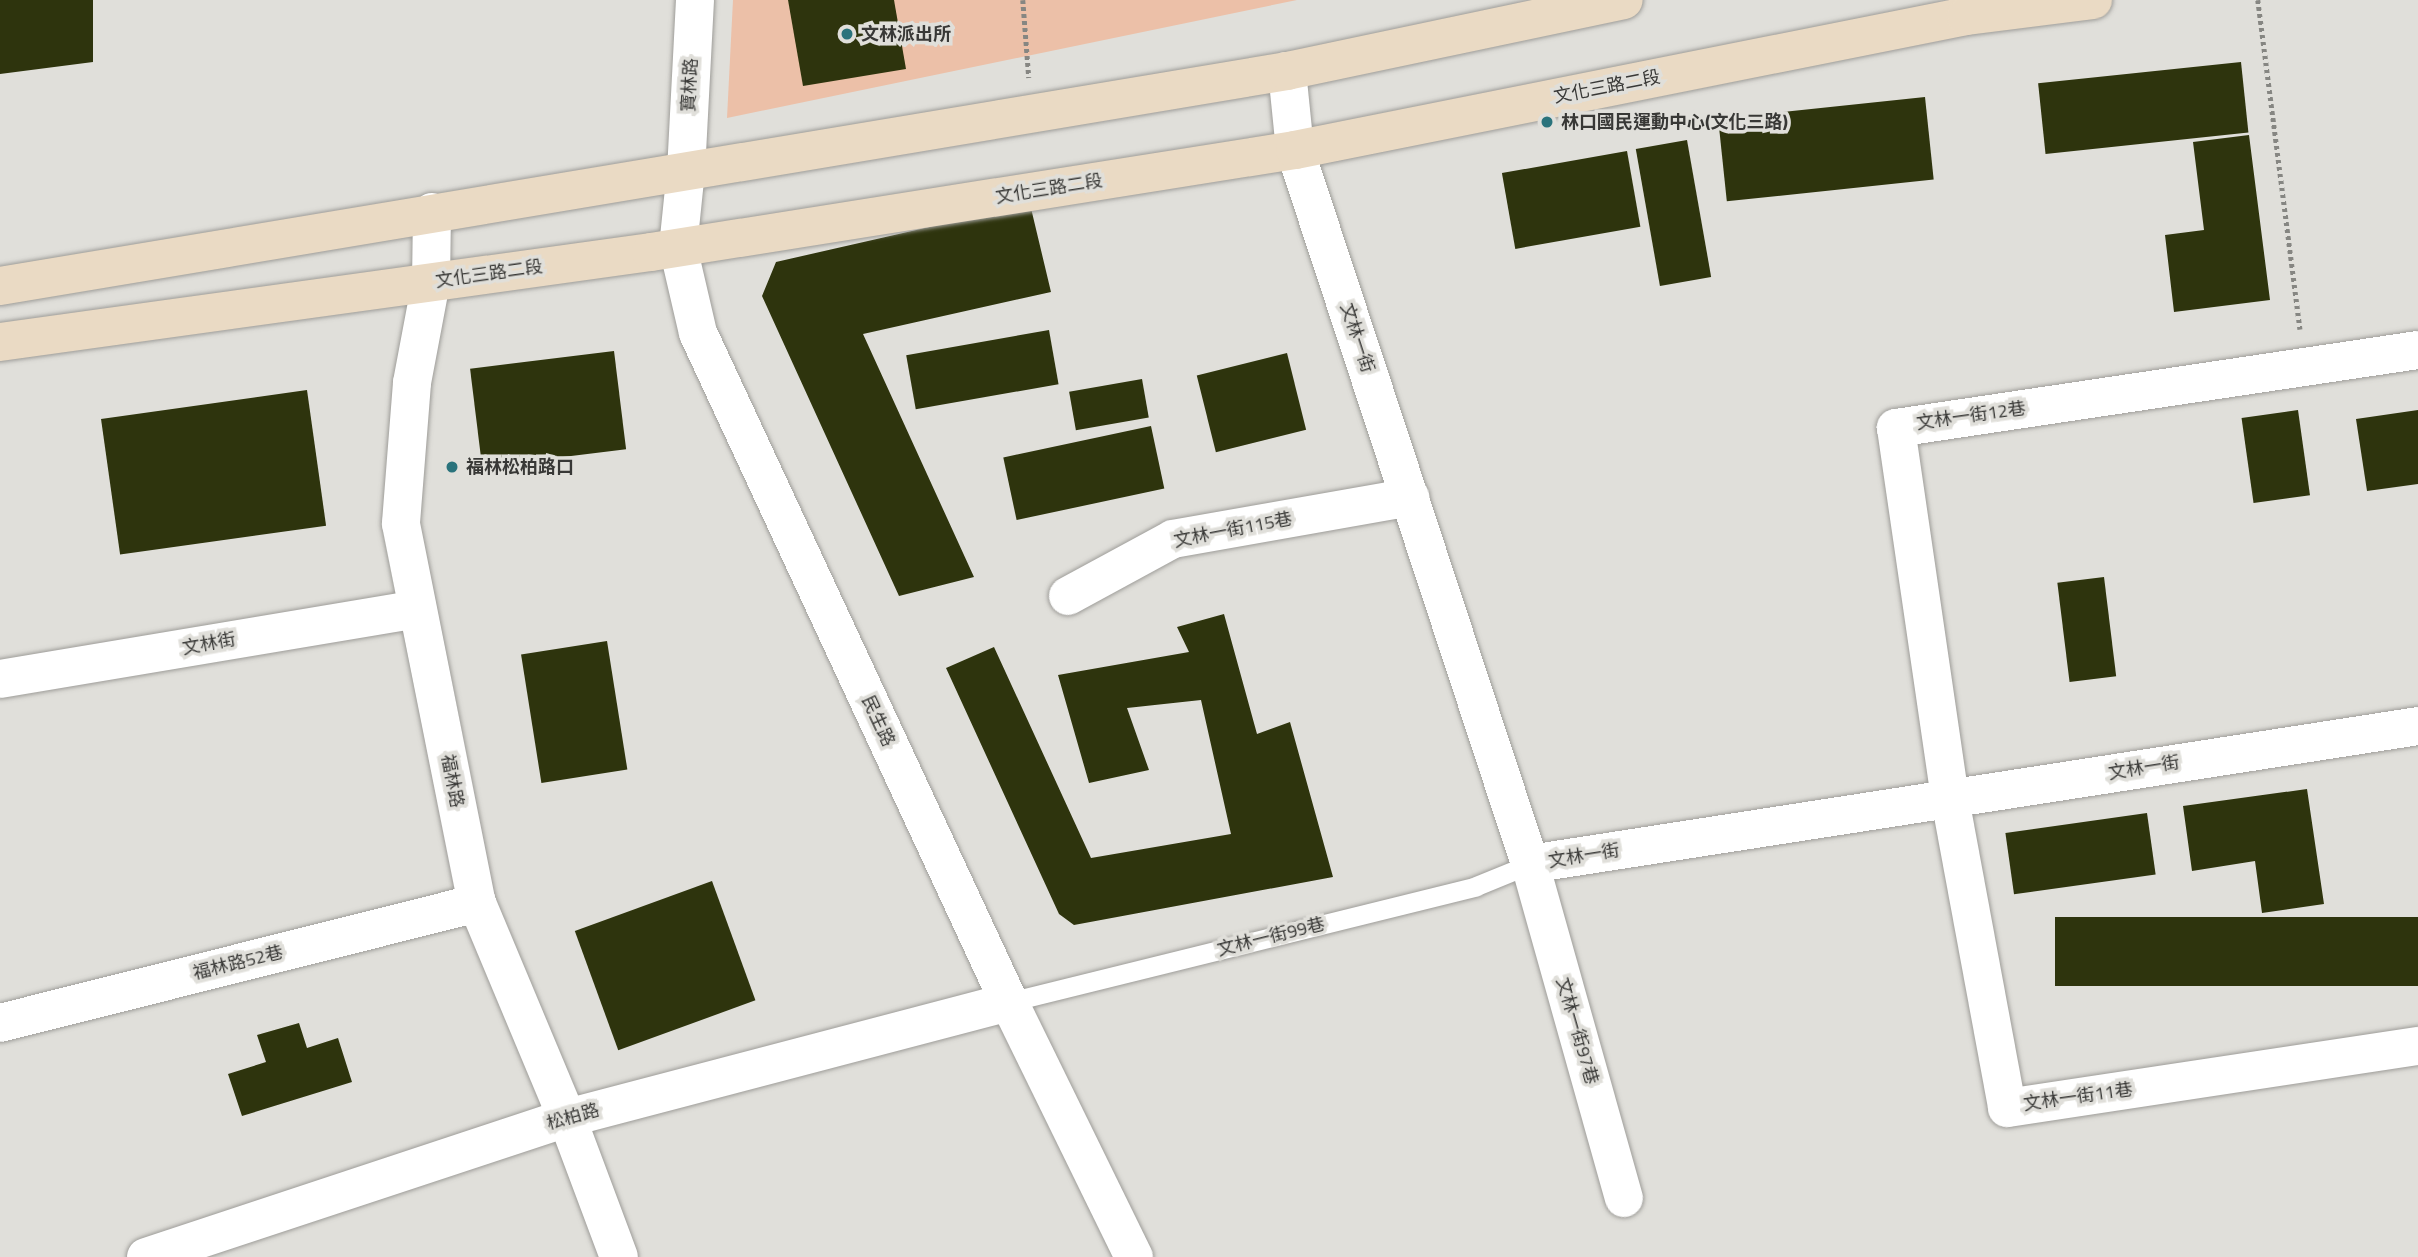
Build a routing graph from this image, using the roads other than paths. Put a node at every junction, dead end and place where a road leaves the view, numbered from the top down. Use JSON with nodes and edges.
{"nodes":[{"id":1,"x":695,"y":0,"type":"edge"},
{"id":2,"x":1624,"y":0,"type":"edge"},
{"id":3,"x":2093,"y":0,"type":"edge"},
{"id":4,"x":1965,"y":8,"type":"edge"},
{"id":5,"x":1287,"y":71,"type":"junction"},
{"id":6,"x":1295,"y":150,"type":"junction"},
{"id":7,"x":686,"y":170,"type":"junction"},
{"id":8,"x":432,"y":212,"type":"junction"},
{"id":9,"x":678,"y":247,"type":"junction"},
{"id":10,"x":431,"y":282,"type":"junction"},
{"id":11,"x":0,"y":286,"type":"edge"},
{"id":12,"x":0,"y":342,"type":"edge"},
{"id":13,"x":2418,"y":350,"type":"edge"},
{"id":14,"x":1410,"y":498,"type":"junction"},
{"id":15,"x":1068,"y":596,"type":"dead end"},
{"id":16,"x":417,"y":609,"type":"junction"},
{"id":17,"x":0,"y":679,"type":"edge"},
{"id":18,"x":2418,"y":726,"type":"edge"},
{"id":19,"x":1950,"y":799,"type":"junction"},
{"id":20,"x":1530,"y":864,"type":"junction"},
{"id":21,"x":477,"y":903,"type":"junction"},
{"id":22,"x":1009,"y":1002,"type":"junction"},
{"id":23,"x":0,"y":1023,"type":"edge"},
{"id":24,"x":2418,"y":1046,"type":"edge"},
{"id":25,"x":567,"y":1118,"type":"junction"},
{"id":26,"x":1624,"y":1198,"type":"dead end"},
{"id":27,"x":146,"y":1257,"type":"edge"},
{"id":28,"x":619,"y":1257,"type":"edge"},
{"id":29,"x":1133,"y":1257,"type":"edge"}],
"edges":[{"from":1,"to":7,"type":"street","name":"寶林路"},
{"from":2,"to":5,"type":"street"},
{"from":3,"to":4,"type":"street","name":"文化三路二段"},
{"from":4,"to":6,"type":"street","name":"文化三路二段"},
{"from":5,"to":6,"type":"street","name":"文林一街"},
{"from":5,"to":7,"type":"street"},
{"from":6,"to":9,"type":"street","name":"文化三路二段"},
{"from":6,"to":14,"type":"street","name":"文林一街"},
{"from":7,"to":8,"type":"street"},
{"from":7,"to":9,"type":"street","name":"民生路"},
{"from":8,"to":10,"type":"street","name":"福林路"},
{"from":8,"to":11,"type":"street"},
{"from":9,"to":10,"type":"street","name":"文化三路二段"},
{"from":9,"to":22,"type":"street","name":"民生路"},
{"from":10,"to":12,"type":"street","name":"文化三路二段"},
{"from":10,"to":16,"type":"street","name":"福林路"},
{"from":13,"to":19,"type":"street","name":"文林一街12巷"},
{"from":14,"to":15,"type":"street","name":"文林一街115巷"},
{"from":14,"to":20,"type":"street","name":"文林一街"},
{"from":16,"to":17,"type":"street","name":"文林街"},
{"from":16,"to":21,"type":"street","name":"福林路"},
{"from":18,"to":19,"type":"street","name":"文林一街"},
{"from":19,"to":20,"type":"street","name":"文林一街"},
{"from":19,"to":24,"type":"street","name":"文林一街11巷"},
{"from":20,"to":22,"type":"lane","name":"文林一街99巷"},
{"from":20,"to":26,"type":"street","name":"文林一街97巷"},
{"from":21,"to":23,"type":"street","name":"福林路52巷"},
{"from":21,"to":25,"type":"street","name":"福林路"},
{"from":22,"to":25,"type":"street","name":"松柏路"},
{"from":22,"to":29,"type":"street","name":"民生路"},
{"from":25,"to":27,"type":"street","name":"松柏路"},
{"from":25,"to":28,"type":"street","name":"福林路"}]}
